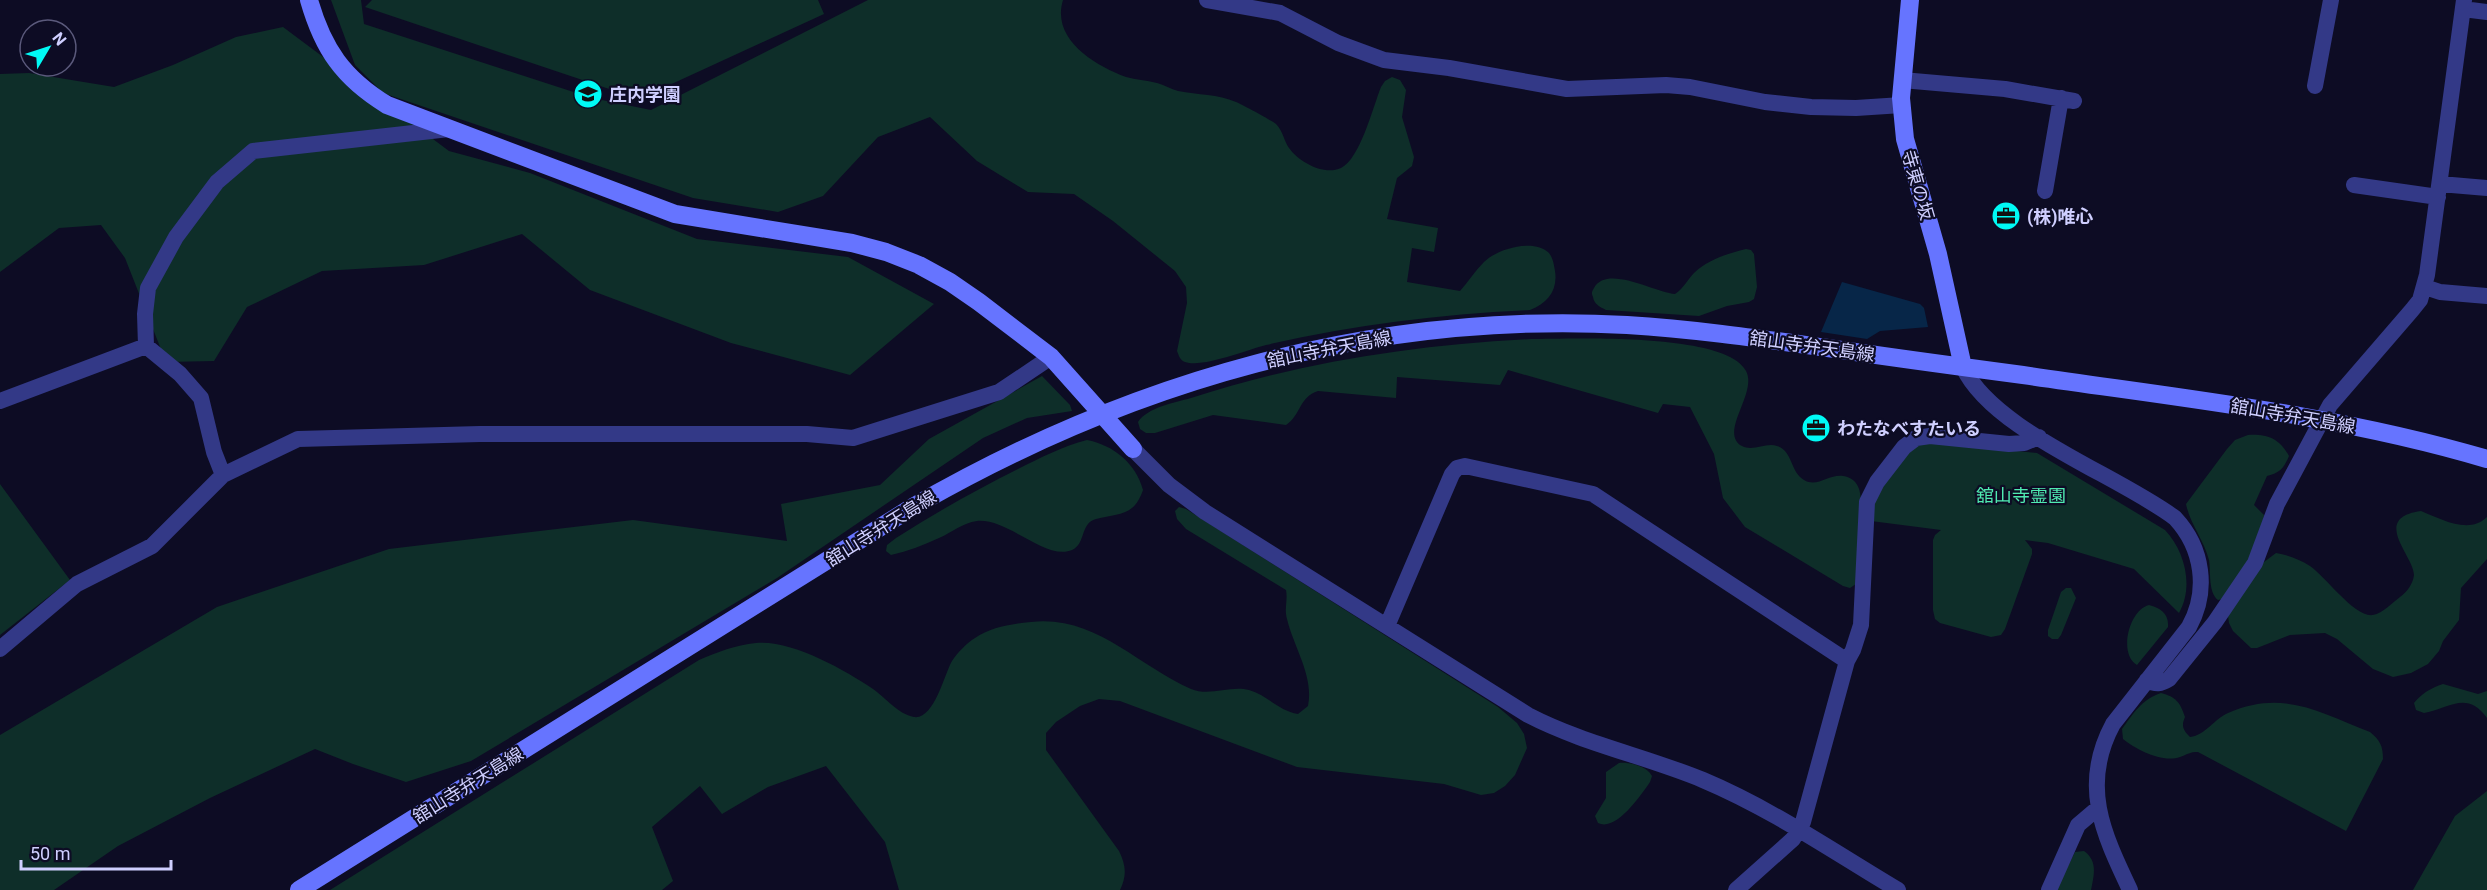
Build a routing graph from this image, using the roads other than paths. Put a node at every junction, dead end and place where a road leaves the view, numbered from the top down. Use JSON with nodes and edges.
{"nodes":[{"id":1,"x":309,"y":0,"type":"edge"},
{"id":2,"x":1207,"y":0,"type":"edge"},
{"id":3,"x":1910,"y":0,"type":"edge"},
{"id":4,"x":2331,"y":0,"type":"edge"},
{"id":5,"x":2464,"y":4,"type":"edge"},
{"id":6,"x":2487,"y":12,"type":"edge"},
{"id":7,"x":1902,"y":80,"type":"junction"},
{"id":8,"x":2315,"y":86,"type":"dead end"},
{"id":9,"x":1902,"y":105,"type":"junction"},
{"id":10,"x":449,"y":129,"type":"junction"},
{"id":11,"x":2354,"y":185,"type":"dead end"},
{"id":12,"x":2487,"y":188,"type":"edge"},
{"id":13,"x":2045,"y":190,"type":"dead end"},
{"id":14,"x":2439,"y":190,"type":"junction"},
{"id":15,"x":2425,"y":287,"type":"junction"},
{"id":16,"x":2487,"y":296,"type":"edge"},
{"id":17,"x":146,"y":346,"type":"junction"},
{"id":18,"x":1051,"y":357,"type":"junction"},
{"id":19,"x":1963,"y":367,"type":"junction"},
{"id":20,"x":0,"y":401,"type":"edge"},
{"id":21,"x":2320,"y":420,"type":"junction"},
{"id":22,"x":2039,"y":437,"type":"junction"},
{"id":23,"x":1133,"y":449,"type":"joint"},
{"id":24,"x":2487,"y":459,"type":"edge"},
{"id":25,"x":223,"y":475,"type":"junction"},
{"id":26,"x":1387,"y":626,"type":"junction"},
{"id":27,"x":0,"y":649,"type":"edge"},
{"id":28,"x":1847,"y":661,"type":"junction"},
{"id":29,"x":2147,"y":680,"type":"junction"},
{"id":30,"x":2098,"y":808,"type":"junction"},
{"id":31,"x":1798,"y":830,"type":"junction"},
{"id":32,"x":299,"y":890,"type":"edge"},
{"id":33,"x":1736,"y":890,"type":"edge"},
{"id":34,"x":1898,"y":890,"type":"edge"},
{"id":35,"x":2049,"y":890,"type":"edge"},
{"id":36,"x":2130,"y":890,"type":"edge"}],
"edges":[{"from":1,"to":10,"type":"main road"},
{"from":2,"to":9,"type":"street"},
{"from":3,"to":7,"type":"main road","name":"寺東の坂"},
{"from":4,"to":8,"type":"street"},
{"from":5,"to":6,"type":"street"},
{"from":5,"to":14,"type":"street"},
{"from":7,"to":9,"type":"main road","name":"寺東の坂"},
{"from":7,"to":13,"type":"street"},
{"from":9,"to":19,"type":"main road","name":"寺東の坂"},
{"from":10,"to":17,"type":"street"},
{"from":10,"to":18,"type":"main road"},
{"from":11,"to":14,"type":"street"},
{"from":12,"to":14,"type":"street"},
{"from":14,"to":15,"type":"street"},
{"from":15,"to":16,"type":"street"},
{"from":15,"to":21,"type":"street"},
{"from":17,"to":20,"type":"street"},
{"from":17,"to":25,"type":"street"},
{"from":18,"to":23,"type":"main road"},
{"from":18,"to":25,"type":"street"},
{"from":19,"to":21,"type":"main road","name":"舘山寺弁天島線"},
{"from":19,"to":22,"type":"street"},
{"from":19,"to":32,"type":"main road","name":"舘山寺弁天島線"},
{"from":21,"to":24,"type":"main road","name":"舘山寺弁天島線"},
{"from":21,"to":29,"type":"street"},
{"from":22,"to":28,"type":"street"},
{"from":22,"to":29,"type":"street"},
{"from":23,"to":26,"type":"street"},
{"from":25,"to":27,"type":"street"},
{"from":26,"to":28,"type":"street"},
{"from":26,"to":31,"type":"street"},
{"from":28,"to":31,"type":"street"},
{"from":29,"to":30,"type":"street"},
{"from":30,"to":35,"type":"street"},
{"from":30,"to":36,"type":"street"},
{"from":31,"to":33,"type":"street"},
{"from":31,"to":34,"type":"street"}]}
